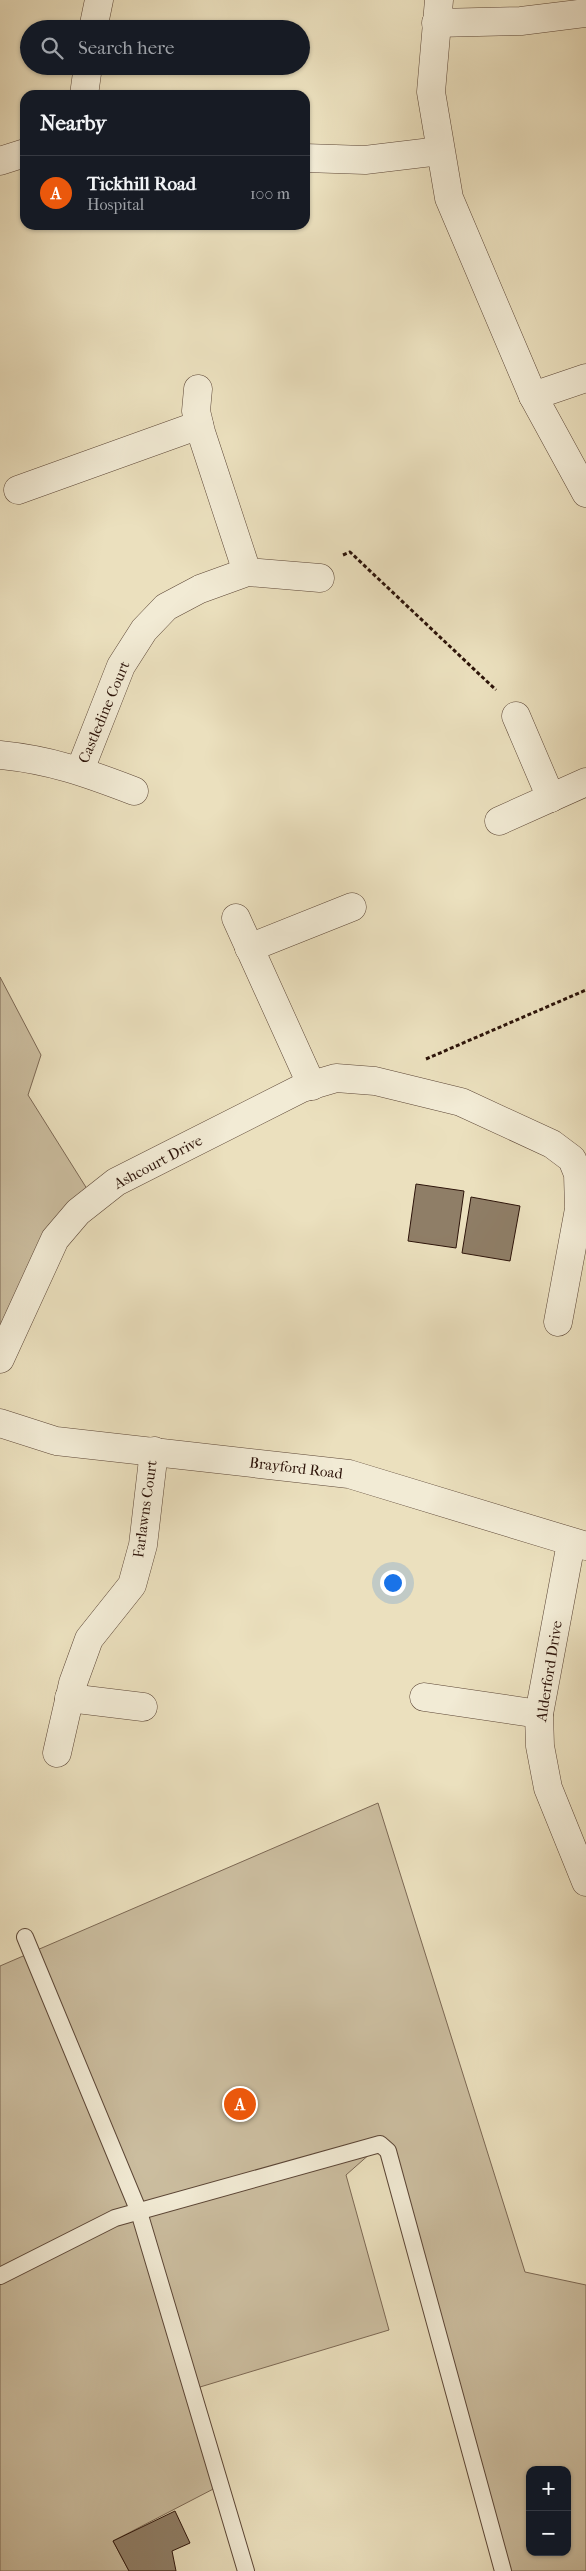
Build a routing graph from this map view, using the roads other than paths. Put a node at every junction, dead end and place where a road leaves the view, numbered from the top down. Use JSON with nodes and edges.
{"nodes":[{"id":1,"x":99,"y":0,"type":"edge"},
{"id":2,"x":437,"y":11,"type":"edge"},
{"id":3,"x":586,"y":13,"type":"edge"},
{"id":4,"x":95,"y":20,"type":"edge"},
{"id":5,"x":87,"y":75,"type":"edge"},
{"id":6,"x":85,"y":90,"type":"edge"},
{"id":7,"x":440,"y":151,"type":"junction"},
{"id":8,"x":20,"y":155,"type":"edge"},
{"id":9,"x":310,"y":158,"type":"edge"},
{"id":10,"x":0,"y":161,"type":"edge"},
{"id":11,"x":586,"y":378,"type":"edge"},
{"id":12,"x":198,"y":389,"type":"dead end"},
{"id":13,"x":533,"y":396,"type":"junction"},
{"id":14,"x":199,"y":424,"type":"junction"},
{"id":15,"x":18,"y":490,"type":"dead end"},
{"id":16,"x":586,"y":494,"type":"edge"},
{"id":17,"x":247,"y":572,"type":"junction"},
{"id":18,"x":320,"y":578,"type":"road end"},
{"id":19,"x":516,"y":716,"type":"road end"},
{"id":20,"x":0,"y":755,"type":"edge"},
{"id":21,"x":80,"y":770,"type":"junction"},
{"id":22,"x":586,"y":782,"type":"edge"},
{"id":23,"x":134,"y":791,"type":"dead end"},
{"id":24,"x":551,"y":798,"type":"junction"},
{"id":25,"x":499,"y":821,"type":"dead end"},
{"id":26,"x":352,"y":907,"type":"dead end"},
{"id":27,"x":236,"y":918,"type":"dead end"},
{"id":28,"x":249,"y":948,"type":"junction"},
{"id":29,"x":312,"y":1086,"type":"junction"},
{"id":30,"x":580,"y":1159,"type":"edge"},
{"id":31,"x":558,"y":1322,"type":"dead end"},
{"id":32,"x":0,"y":1358,"type":"edge"},
{"id":33,"x":0,"y":1423,"type":"edge"},
{"id":34,"x":154,"y":1451,"type":"junction"},
{"id":35,"x":579,"y":1545,"type":"edge"},
{"id":36,"x":424,"y":1697,"type":"dead end"},
{"id":37,"x":70,"y":1698,"type":"junction"},
{"id":38,"x":143,"y":1708,"type":"dead end"},
{"id":39,"x":539,"y":1714,"type":"junction"},
{"id":40,"x":57,"y":1753,"type":"dead end"},
{"id":41,"x":586,"y":1882,"type":"edge"},
{"id":42,"x":25,"y":1937,"type":"dead end"},
{"id":43,"x":139,"y":2212,"type":"junction"},
{"id":44,"x":0,"y":2276,"type":"edge"},
{"id":45,"x":246,"y":2571,"type":"edge"},
{"id":46,"x":503,"y":2571,"type":"edge"}],
"edges":[{"from":1,"to":4,"type":"street"},
{"from":2,"to":3,"type":"street"},
{"from":2,"to":7,"type":"street"},
{"from":5,"to":6,"type":"street"},
{"from":7,"to":9,"type":"street"},
{"from":7,"to":13,"type":"street"},
{"from":8,"to":10,"type":"street"},
{"from":11,"to":13,"type":"street"},
{"from":12,"to":14,"type":"street"},
{"from":13,"to":16,"type":"street"},
{"from":14,"to":15,"type":"street"},
{"from":14,"to":17,"type":"street"},
{"from":17,"to":18,"type":"street","name":"Castledine Court"},
{"from":17,"to":21,"type":"street","name":"Castledine Court"},
{"from":19,"to":24,"type":"street"},
{"from":20,"to":21,"type":"street","name":"Castledine Court"},
{"from":21,"to":23,"type":"street","name":"Castledine Court"},
{"from":22,"to":24,"type":"street"},
{"from":24,"to":25,"type":"street"},
{"from":26,"to":28,"type":"street"},
{"from":27,"to":28,"type":"street"},
{"from":28,"to":29,"type":"street"},
{"from":29,"to":30,"type":"street","name":"Ashcourt Drive"},
{"from":29,"to":32,"type":"street","name":"Ashcourt Drive"},
{"from":30,"to":31,"type":"street","name":"Ashcourt Drive"},
{"from":33,"to":34,"type":"street","name":"Brayford Road"},
{"from":34,"to":35,"type":"street","name":"Brayford Road"},
{"from":34,"to":37,"type":"street","name":"Farlawns Court"},
{"from":35,"to":39,"type":"street","name":"Alderford Drive"},
{"from":36,"to":39,"type":"street"},
{"from":37,"to":38,"type":"street"},
{"from":37,"to":40,"type":"street","name":"Farlawns Court"},
{"from":39,"to":41,"type":"street","name":"Alderford Drive"},
{"from":42,"to":43,"type":"lane"},
{"from":43,"to":44,"type":"lane"},
{"from":43,"to":45,"type":"lane"},
{"from":43,"to":46,"type":"lane"}]}
